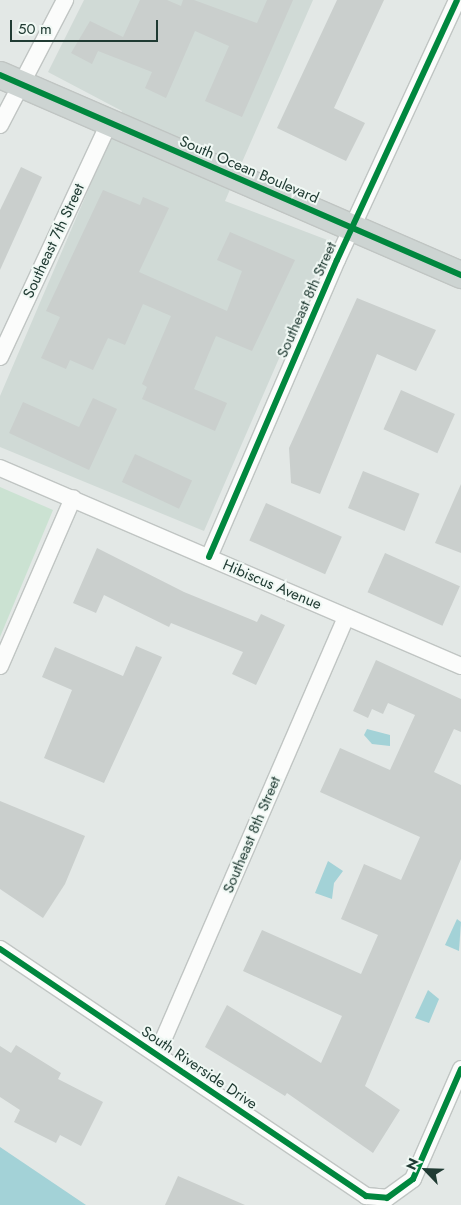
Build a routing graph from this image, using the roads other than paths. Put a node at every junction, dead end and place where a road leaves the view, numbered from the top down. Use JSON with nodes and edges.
{"nodes":[{"id":1,"x":65,"y":0,"type":"edge"},
{"id":2,"x":457,"y":0,"type":"edge"},
{"id":3,"x":11,"y":80,"type":"edge"},
{"id":4,"x":0,"y":125,"type":"edge"},
{"id":5,"x":108,"y":125,"type":"junction"},
{"id":6,"x":354,"y":227,"type":"junction"},
{"id":7,"x":461,"y":274,"type":"edge"},
{"id":8,"x":0,"y":357,"type":"edge"},
{"id":9,"x":0,"y":468,"type":"edge"},
{"id":10,"x":74,"y":498,"type":"junction"},
{"id":11,"x":208,"y":557,"type":"junction"},
{"id":12,"x":346,"y":617,"type":"junction"},
{"id":13,"x":0,"y":666,"type":"edge"},
{"id":14,"x":461,"y":666,"type":"edge"},
{"id":15,"x":0,"y":949,"type":"edge"},
{"id":16,"x":157,"y":1054,"type":"junction"},
{"id":17,"x":461,"y":1069,"type":"edge"}],
"edges":[{"from":1,"to":3,"type":"street"},
{"from":2,"to":6,"type":"street","name":"Southeast 8th Street"},
{"from":3,"to":4,"type":"street"},
{"from":3,"to":5,"type":"main road","name":"South Ocean Boulevard"},
{"from":5,"to":6,"type":"main road","name":"South Ocean Boulevard"},
{"from":5,"to":8,"type":"street","name":"Southeast 7th Street"},
{"from":6,"to":7,"type":"main road","name":"South Ocean Boulevard"},
{"from":6,"to":11,"type":"street","name":"Southeast 8th Street"},
{"from":9,"to":10,"type":"street","name":"Hibiscus Avenue"},
{"from":10,"to":11,"type":"street","name":"Hibiscus Avenue"},
{"from":10,"to":13,"type":"street"},
{"from":11,"to":12,"type":"street","name":"Hibiscus Avenue"},
{"from":12,"to":14,"type":"street","name":"Hibiscus Avenue"},
{"from":12,"to":16,"type":"street","name":"Southeast 8th Street"},
{"from":15,"to":16,"type":"street","name":"South Riverside Drive"},
{"from":16,"to":17,"type":"street","name":"South Riverside Drive"}]}
